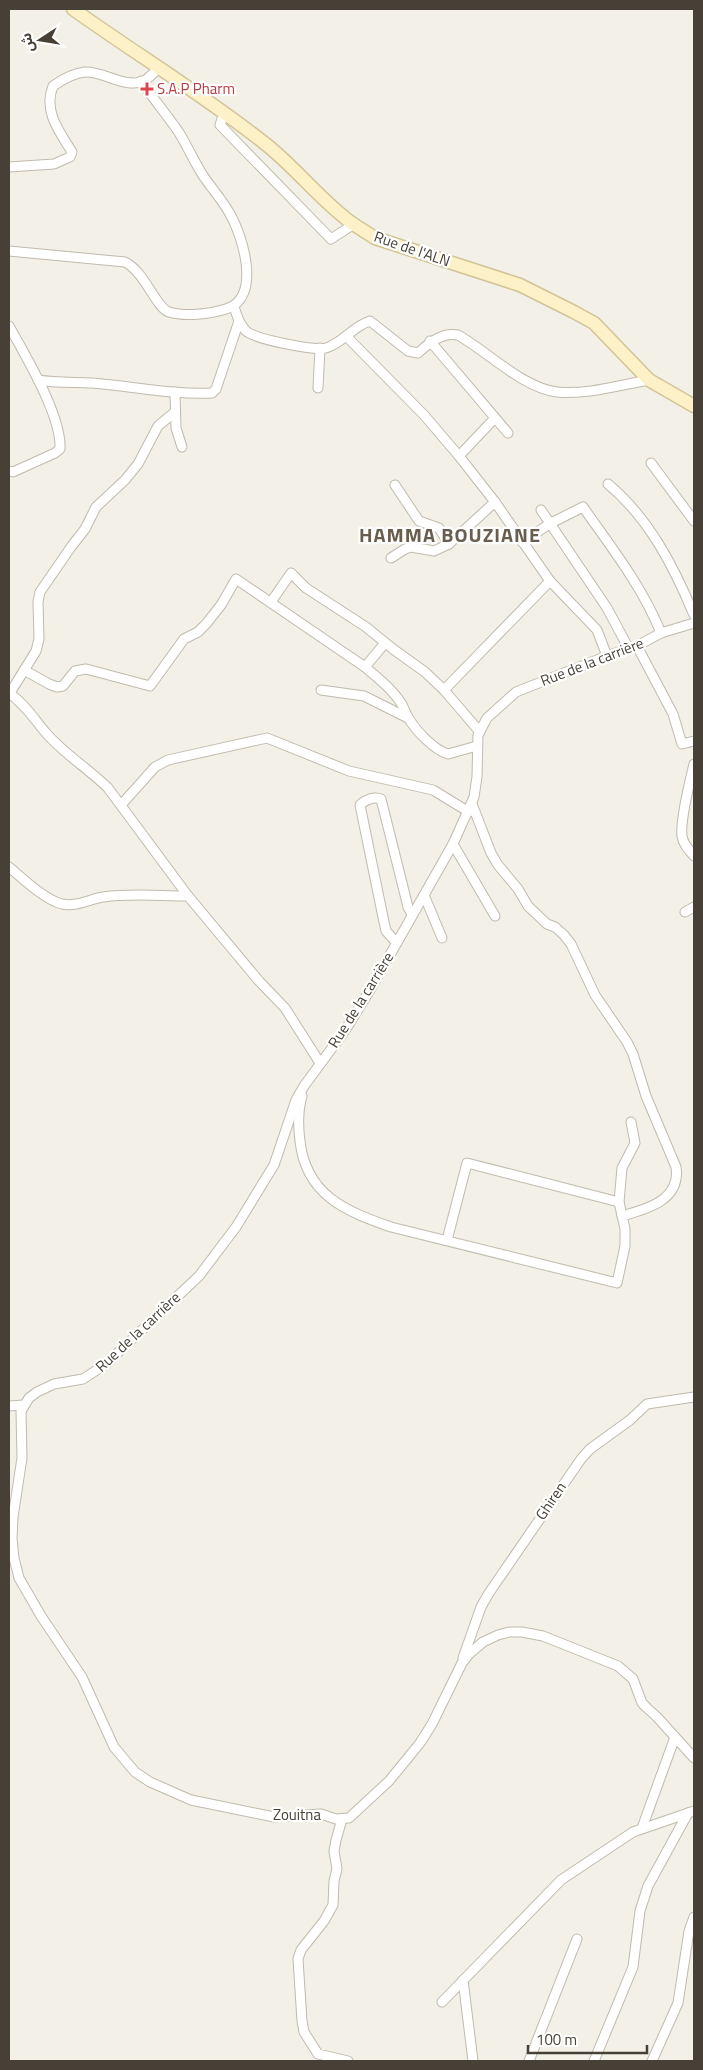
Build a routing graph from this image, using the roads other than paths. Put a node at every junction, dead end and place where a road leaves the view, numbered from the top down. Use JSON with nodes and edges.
{"nodes":[{"id":1,"x":73,"y":9,"type":"edge"},
{"id":2,"x":159,"y":68,"type":"junction"},
{"id":3,"x":141,"y":81,"type":"junction"},
{"id":4,"x":224,"y":112,"type":"junction"},
{"id":5,"x":9,"y":167,"type":"edge"},
{"id":6,"x":354,"y":224,"type":"junction"},
{"id":7,"x":9,"y":251,"type":"edge"},
{"id":8,"x":234,"y":307,"type":"junction"},
{"id":9,"x":239,"y":321,"type":"junction"},
{"id":10,"x":9,"y":326,"type":"edge"},
{"id":11,"x":346,"y":336,"type":"junction"},
{"id":12,"x":430,"y":341,"type":"junction"},
{"id":13,"x":320,"y":348,"type":"junction"},
{"id":14,"x":38,"y":380,"type":"junction"},
{"id":15,"x":649,"y":380,"type":"junction"},
{"id":16,"x":318,"y":388,"type":"dead end"},
{"id":17,"x":175,"y":392,"type":"junction"},
{"id":18,"x":694,"y":406,"type":"edge"},
{"id":19,"x":175,"y":412,"type":"junction"},
{"id":20,"x":496,"y":418,"type":"junction"},
{"id":21,"x":508,"y":433,"type":"dead end"},
{"id":22,"x":182,"y":446,"type":"dead end"},
{"id":23,"x":459,"y":456,"type":"junction"},
{"id":24,"x":651,"y":462,"type":"dead end"},
{"id":25,"x":9,"y":472,"type":"edge"},
{"id":26,"x":608,"y":484,"type":"dead end"},
{"id":27,"x":395,"y":485,"type":"dead end"},
{"id":28,"x":495,"y":502,"type":"junction"},
{"id":29,"x":541,"y":510,"type":"dead end"},
{"id":30,"x":694,"y":521,"type":"edge"},
{"id":31,"x":551,"y":523,"type":"junction"},
{"id":32,"x":522,"y":542,"type":"junction"},
{"id":33,"x":449,"y":544,"type":"junction"},
{"id":34,"x":391,"y":558,"type":"dead end"},
{"id":35,"x":550,"y":581,"type":"junction"},
{"id":36,"x":271,"y":602,"type":"junction"},
{"id":37,"x":694,"y":615,"type":"edge"},
{"id":38,"x":694,"y":623,"type":"edge"},
{"id":39,"x":661,"y":633,"type":"junction"},
{"id":40,"x":386,"y":643,"type":"junction"},
{"id":41,"x":633,"y":647,"type":"junction"},
{"id":42,"x":607,"y":656,"type":"junction"},
{"id":43,"x":365,"y":667,"type":"junction"},
{"id":44,"x":24,"y":670,"type":"junction"},
{"id":45,"x":321,"y":690,"type":"dead end"},
{"id":46,"x":444,"y":690,"type":"junction"},
{"id":47,"x":9,"y":693,"type":"edge"},
{"id":48,"x":408,"y":718,"type":"junction"},
{"id":49,"x":480,"y":732,"type":"junction"},
{"id":50,"x":694,"y":741,"type":"edge"},
{"id":51,"x":477,"y":746,"type":"junction"},
{"id":52,"x":694,"y":764,"type":"edge"},
{"id":53,"x":121,"y":805,"type":"junction"},
{"id":54,"x":470,"y":808,"type":"junction"},
{"id":55,"x":453,"y":844,"type":"junction"},
{"id":56,"x":694,"y":856,"type":"edge"},
{"id":57,"x":9,"y":866,"type":"edge"},
{"id":58,"x":424,"y":895,"type":"junction"},
{"id":59,"x":188,"y":896,"type":"junction"},
{"id":60,"x":694,"y":907,"type":"edge"},
{"id":61,"x":685,"y":912,"type":"dead end"},
{"id":62,"x":412,"y":915,"type":"junction"},
{"id":63,"x":495,"y":916,"type":"dead end"},
{"id":64,"x":442,"y":938,"type":"dead end"},
{"id":65,"x":396,"y":942,"type":"junction"},
{"id":66,"x":320,"y":1063,"type":"junction"},
{"id":67,"x":305,"y":1085,"type":"junction"},
{"id":68,"x":631,"y":1122,"type":"dead end"},
{"id":69,"x":619,"y":1202,"type":"junction"},
{"id":70,"x":622,"y":1216,"type":"junction"},
{"id":71,"x":447,"y":1240,"type":"junction"},
{"id":72,"x":694,"y":1397,"type":"edge"},
{"id":73,"x":24,"y":1405,"type":"junction"},
{"id":74,"x":9,"y":1406,"type":"edge"},
{"id":75,"x":462,"y":1663,"type":"junction"},
{"id":76,"x":675,"y":1737,"type":"junction"},
{"id":77,"x":694,"y":1758,"type":"edge"},
{"id":78,"x":691,"y":1812,"type":"edge"},
{"id":79,"x":342,"y":1819,"type":"junction"},
{"id":80,"x":642,"y":1828,"type":"junction"},
{"id":81,"x":694,"y":1917,"type":"edge"},
{"id":82,"x":577,"y":1939,"type":"dead end"},
{"id":83,"x":463,"y":1980,"type":"junction"},
{"id":84,"x":442,"y":2002,"type":"dead end"},
{"id":85,"x":348,"y":2061,"type":"edge"},
{"id":86,"x":472,"y":2061,"type":"edge"},
{"id":87,"x":529,"y":2061,"type":"edge"},
{"id":88,"x":594,"y":2061,"type":"edge"},
{"id":89,"x":652,"y":2061,"type":"edge"}],
"edges":[{"from":1,"to":2,"type":"main road","name":"Rue de l'ALN"},
{"from":2,"to":3,"type":"street"},
{"from":2,"to":4,"type":"main road","name":"Rue de l'ALN"},
{"from":3,"to":5,"type":"street"},
{"from":3,"to":8,"type":"street"},
{"from":4,"to":6,"type":"main road","name":"Rue de l'ALN"},
{"from":4,"to":6,"type":"street"},
{"from":6,"to":15,"type":"main road","name":"Rue de l'ALN"},
{"from":7,"to":8,"type":"street"},
{"from":8,"to":9,"type":"street"},
{"from":9,"to":13,"type":"street"},
{"from":9,"to":17,"type":"street"},
{"from":10,"to":14,"type":"street"},
{"from":11,"to":12,"type":"street"},
{"from":11,"to":13,"type":"street"},
{"from":11,"to":23,"type":"street"},
{"from":12,"to":15,"type":"street"},
{"from":12,"to":20,"type":"street"},
{"from":13,"to":16,"type":"street"},
{"from":14,"to":17,"type":"street"},
{"from":14,"to":25,"type":"street"},
{"from":15,"to":18,"type":"main road","name":"Rue de l'ALN"},
{"from":17,"to":19,"type":"street"},
{"from":19,"to":22,"type":"street"},
{"from":19,"to":44,"type":"street"},
{"from":20,"to":21,"type":"street"},
{"from":20,"to":23,"type":"street"},
{"from":23,"to":28,"type":"street"},
{"from":24,"to":30,"type":"street"},
{"from":26,"to":37,"type":"street"},
{"from":27,"to":33,"type":"street"},
{"from":28,"to":32,"type":"street"},
{"from":28,"to":33,"type":"street"},
{"from":29,"to":31,"type":"street"},
{"from":31,"to":32,"type":"street"},
{"from":31,"to":39,"type":"street"},
{"from":31,"to":41,"type":"street"},
{"from":32,"to":35,"type":"street"},
{"from":33,"to":34,"type":"street"},
{"from":35,"to":42,"type":"street"},
{"from":35,"to":46,"type":"street"},
{"from":36,"to":40,"type":"street"},
{"from":36,"to":43,"type":"street"},
{"from":36,"to":44,"type":"street"},
{"from":38,"to":39,"type":"street","name":"Rue de la carrière"},
{"from":39,"to":41,"type":"street","name":"Rue de la carrière"},
{"from":40,"to":43,"type":"street"},
{"from":40,"to":46,"type":"street"},
{"from":41,"to":42,"type":"street","name":"Rue de la carrière"},
{"from":41,"to":50,"type":"street"},
{"from":42,"to":49,"type":"street","name":"Rue de la carrière"},
{"from":43,"to":48,"type":"street"},
{"from":44,"to":47,"type":"street"},
{"from":45,"to":48,"type":"street"},
{"from":46,"to":49,"type":"street"},
{"from":47,"to":53,"type":"street"},
{"from":48,"to":51,"type":"street"},
{"from":49,"to":51,"type":"street","name":"Rue de la carrière"},
{"from":51,"to":54,"type":"street","name":"Rue de la carrière"},
{"from":52,"to":56,"type":"street"},
{"from":53,"to":54,"type":"street"},
{"from":53,"to":59,"type":"street"},
{"from":54,"to":55,"type":"street","name":"Rue de la carrière"},
{"from":54,"to":70,"type":"street"},
{"from":55,"to":58,"type":"street","name":"Rue de la carrière"},
{"from":55,"to":63,"type":"street"},
{"from":57,"to":59,"type":"street"},
{"from":58,"to":62,"type":"street","name":"Rue de la carrière"},
{"from":58,"to":64,"type":"street"},
{"from":59,"to":66,"type":"street"},
{"from":60,"to":61,"type":"street"},
{"from":62,"to":65,"type":"street","name":"Rue de la carrière"},
{"from":62,"to":65,"type":"street"},
{"from":65,"to":66,"type":"street","name":"Rue de la carrière"},
{"from":66,"to":67,"type":"street","name":"Rue de la carrière"},
{"from":67,"to":71,"type":"street"},
{"from":67,"to":73,"type":"street","name":"Rue de la carrière"},
{"from":68,"to":69,"type":"street"},
{"from":69,"to":70,"type":"street"},
{"from":69,"to":71,"type":"street"},
{"from":70,"to":71,"type":"street"},
{"from":72,"to":75,"type":"street","name":"Ghiren"},
{"from":73,"to":74,"type":"street"},
{"from":73,"to":79,"type":"street","name":"Zouitna"},
{"from":75,"to":76,"type":"street","name":"Zouitna"},
{"from":75,"to":79,"type":"street","name":"Zouitna"},
{"from":76,"to":77,"type":"street","name":"Zouitna"},
{"from":76,"to":80,"type":"street"},
{"from":78,"to":80,"type":"street"},
{"from":78,"to":88,"type":"street"},
{"from":79,"to":85,"type":"street"},
{"from":80,"to":83,"type":"street"},
{"from":81,"to":89,"type":"street"},
{"from":82,"to":87,"type":"street"},
{"from":83,"to":84,"type":"street"},
{"from":83,"to":86,"type":"street"}]}
